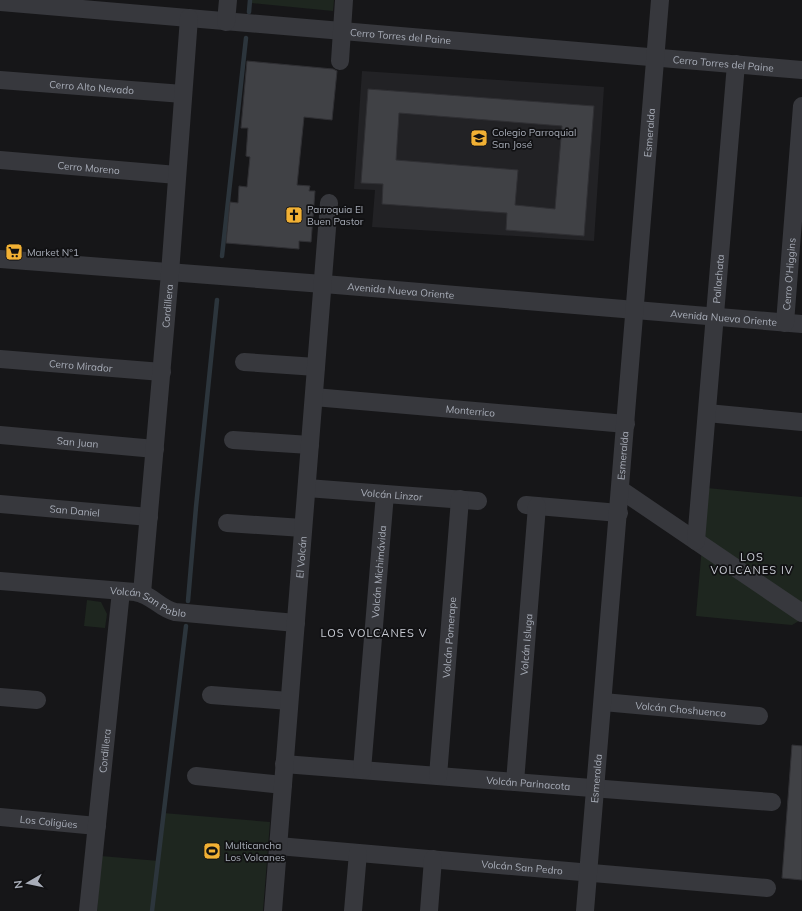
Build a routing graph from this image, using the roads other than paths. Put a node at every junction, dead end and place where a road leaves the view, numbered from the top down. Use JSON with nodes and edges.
{"nodes":[{"id":1,"x":228,"y":0,"type":"edge"},
{"id":2,"x":344,"y":0,"type":"edge"},
{"id":3,"x":660,"y":0,"type":"edge"},
{"id":4,"x":0,"y":2,"type":"edge"},
{"id":5,"x":189,"y":18,"type":"junction"},
{"id":6,"x":226,"y":22,"type":"junction"},
{"id":7,"x":341,"y":31,"type":"junction"},
{"id":8,"x":656,"y":57,"type":"junction"},
{"id":9,"x":340,"y":61,"type":"dead end"},
{"id":10,"x":736,"y":64,"type":"junction"},
{"id":11,"x":802,"y":70,"type":"edge"},
{"id":12,"x":0,"y":80,"type":"edge"},
{"id":13,"x":183,"y":94,"type":"junction"},
{"id":14,"x":802,"y":106,"type":"edge"},
{"id":15,"x":0,"y":160,"type":"edge"},
{"id":16,"x":178,"y":175,"type":"junction"},
{"id":17,"x":329,"y":203,"type":"dead end"},
{"id":18,"x":0,"y":259,"type":"edge"},
{"id":19,"x":170,"y":272,"type":"junction"},
{"id":20,"x":323,"y":284,"type":"junction"},
{"id":21,"x":636,"y":311,"type":"junction"},
{"id":22,"x":715,"y":318,"type":"junction"},
{"id":23,"x":794,"y":324,"type":"edge"},
{"id":24,"x":0,"y":359,"type":"edge"},
{"id":25,"x":244,"y":362,"type":"dead end"},
{"id":26,"x":316,"y":367,"type":"junction"},
{"id":27,"x":162,"y":372,"type":"junction"},
{"id":28,"x":314,"y":397,"type":"junction"},
{"id":29,"x":707,"y":413,"type":"junction"},
{"id":30,"x":802,"y":422,"type":"edge"},
{"id":31,"x":626,"y":424,"type":"junction"},
{"id":32,"x":0,"y":435,"type":"edge"},
{"id":33,"x":233,"y":440,"type":"dead end"},
{"id":34,"x":310,"y":445,"type":"junction"},
{"id":35,"x":155,"y":449,"type":"junction"},
{"id":36,"x":307,"y":488,"type":"junction"},
{"id":37,"x":621,"y":490,"type":"junction"},
{"id":38,"x":385,"y":494,"type":"junction"},
{"id":39,"x":469,"y":500,"type":"joint"},
{"id":40,"x":0,"y":504,"type":"edge"},
{"id":41,"x":619,"y":513,"type":"junction"},
{"id":42,"x":149,"y":517,"type":"junction"},
{"id":43,"x":227,"y":523,"type":"dead end"},
{"id":44,"x":304,"y":528,"type":"junction"},
{"id":45,"x":696,"y":541,"type":"junction"},
{"id":46,"x":0,"y":581,"type":"edge"},
{"id":47,"x":121,"y":590,"type":"junction"},
{"id":48,"x":142,"y":593,"type":"junction"},
{"id":49,"x":802,"y":613,"type":"edge"},
{"id":50,"x":296,"y":623,"type":"junction"},
{"id":51,"x":211,"y":695,"type":"dead end"},
{"id":52,"x":0,"y":697,"type":"edge"},
{"id":53,"x":37,"y":700,"type":"dead end"},
{"id":54,"x":289,"y":701,"type":"junction"},
{"id":55,"x":603,"y":702,"type":"junction"},
{"id":56,"x":759,"y":716,"type":"dead end"},
{"id":57,"x":284,"y":764,"type":"junction"},
{"id":58,"x":362,"y":770,"type":"junction"},
{"id":59,"x":196,"y":776,"type":"dead end"},
{"id":60,"x":438,"y":776,"type":"junction"},
{"id":61,"x":515,"y":782,"type":"junction"},
{"id":62,"x":283,"y":785,"type":"junction"},
{"id":63,"x":596,"y":788,"type":"junction"},
{"id":64,"x":772,"y":802,"type":"dead end"},
{"id":65,"x":0,"y":817,"type":"edge"},
{"id":66,"x":97,"y":826,"type":"junction"},
{"id":67,"x":278,"y":846,"type":"junction"},
{"id":68,"x":358,"y":853,"type":"junction"},
{"id":69,"x":434,"y":859,"type":"junction"},
{"id":70,"x":589,"y":873,"type":"junction"},
{"id":71,"x":768,"y":888,"type":"dead end"},
{"id":72,"x":88,"y":911,"type":"edge"},
{"id":73,"x":272,"y":911,"type":"edge"},
{"id":74,"x":353,"y":911,"type":"edge"},
{"id":75,"x":429,"y":911,"type":"edge"},
{"id":76,"x":586,"y":911,"type":"edge"}],
"edges":[{"from":1,"to":6,"type":"street"},
{"from":2,"to":7,"type":"street"},
{"from":3,"to":8,"type":"street","name":"Esmeralda"},
{"from":4,"to":5,"type":"street","name":"Cerro Torres del Paine"},
{"from":5,"to":6,"type":"street","name":"Cerro Torres del Paine"},
{"from":5,"to":13,"type":"street","name":"Cordillera"},
{"from":6,"to":7,"type":"street","name":"Cerro Torres del Paine"},
{"from":7,"to":8,"type":"street","name":"Cerro Torres del Paine"},
{"from":7,"to":9,"type":"street"},
{"from":8,"to":10,"type":"street","name":"Cerro Torres del Paine"},
{"from":8,"to":21,"type":"street","name":"Esmeralda"},
{"from":10,"to":11,"type":"street","name":"Cerro Torres del Paine"},
{"from":10,"to":22,"type":"street","name":"Pallachata"},
{"from":12,"to":13,"type":"street","name":"Cerro Alto Nevado"},
{"from":13,"to":16,"type":"street","name":"Cordillera"},
{"from":14,"to":23,"type":"street","name":"Cerro O'Higgins"},
{"from":15,"to":16,"type":"street","name":"Cerro Moreno"},
{"from":16,"to":19,"type":"street","name":"Cordillera"},
{"from":17,"to":20,"type":"street","name":"El Volcán"},
{"from":18,"to":19,"type":"street","name":"Avenida Nueva Oriente"},
{"from":19,"to":20,"type":"street","name":"Avenida Nueva Oriente"},
{"from":19,"to":27,"type":"street","name":"Cordillera"},
{"from":20,"to":21,"type":"street","name":"Avenida Nueva Oriente"},
{"from":20,"to":26,"type":"street","name":"El Volcán"},
{"from":21,"to":22,"type":"street","name":"Avenida Nueva Oriente"},
{"from":21,"to":31,"type":"street","name":"Esmeralda"},
{"from":22,"to":23,"type":"street","name":"Avenida Nueva Oriente"},
{"from":22,"to":29,"type":"street","name":"Pallachata"},
{"from":24,"to":27,"type":"street","name":"Cerro Mirador"},
{"from":25,"to":26,"type":"street"},
{"from":26,"to":28,"type":"street","name":"El Volcán"},
{"from":27,"to":35,"type":"street","name":"Cordillera"},
{"from":28,"to":31,"type":"street","name":"Monterrico"},
{"from":28,"to":34,"type":"street","name":"El Volcán"},
{"from":29,"to":30,"type":"street"},
{"from":29,"to":45,"type":"street","name":"Pallachata"},
{"from":31,"to":37,"type":"street","name":"Esmeralda"},
{"from":32,"to":35,"type":"street","name":"San Juan"},
{"from":33,"to":34,"type":"street"},
{"from":34,"to":36,"type":"street","name":"El Volcán"},
{"from":35,"to":42,"type":"street","name":"Cordillera"},
{"from":36,"to":38,"type":"street","name":"Volcán Linzor"},
{"from":36,"to":44,"type":"street","name":"El Volcán"},
{"from":37,"to":41,"type":"street","name":"Esmeralda"},
{"from":37,"to":45,"type":"street"},
{"from":38,"to":39,"type":"street","name":"Volcán Linzor"},
{"from":38,"to":58,"type":"street","name":"Volcán Michimávida"},
{"from":39,"to":60,"type":"street","name":"Volcán Pomerape"},
{"from":40,"to":42,"type":"street","name":"San Daniel"},
{"from":41,"to":55,"type":"street","name":"Esmeralda"},
{"from":41,"to":61,"type":"street","name":"Volcán Isluga"},
{"from":42,"to":48,"type":"street","name":"Cordillera"},
{"from":43,"to":44,"type":"street"},
{"from":44,"to":50,"type":"street","name":"El Volcán"},
{"from":45,"to":49,"type":"street"},
{"from":46,"to":47,"type":"street","name":"Volcán San Pablo"},
{"from":47,"to":48,"type":"street","name":"Volcán San Pablo"},
{"from":47,"to":66,"type":"street","name":"Cordillera"},
{"from":48,"to":50,"type":"street","name":"Volcán San Pablo"},
{"from":50,"to":54,"type":"street","name":"El Volcán"},
{"from":51,"to":54,"type":"street"},
{"from":52,"to":53,"type":"street"},
{"from":54,"to":57,"type":"street","name":"El Volcán"},
{"from":55,"to":56,"type":"street","name":"Volcán Choshuenco"},
{"from":55,"to":63,"type":"street","name":"Esmeralda"},
{"from":57,"to":58,"type":"street","name":"Volcán Parinacota"},
{"from":57,"to":62,"type":"street","name":"El Volcán"},
{"from":58,"to":60,"type":"street","name":"Volcán Parinacota"},
{"from":59,"to":62,"type":"street"},
{"from":60,"to":61,"type":"street","name":"Volcán Parinacota"},
{"from":61,"to":63,"type":"street","name":"Volcán Parinacota"},
{"from":62,"to":67,"type":"street","name":"El Volcán"},
{"from":63,"to":64,"type":"street","name":"Volcán Parinacota"},
{"from":63,"to":70,"type":"street","name":"Esmeralda"},
{"from":65,"to":66,"type":"street","name":"Los Coligües"},
{"from":66,"to":72,"type":"street","name":"Cordillera"},
{"from":67,"to":68,"type":"street","name":"Volcán San Pedro"},
{"from":67,"to":73,"type":"street","name":"El Volcán"},
{"from":68,"to":69,"type":"street","name":"Volcán San Pedro"},
{"from":68,"to":74,"type":"street"},
{"from":69,"to":70,"type":"street","name":"Volcán San Pedro"},
{"from":69,"to":75,"type":"street"},
{"from":70,"to":71,"type":"street","name":"Volcán San Pedro"},
{"from":70,"to":76,"type":"street","name":"Esmeralda"}]}
